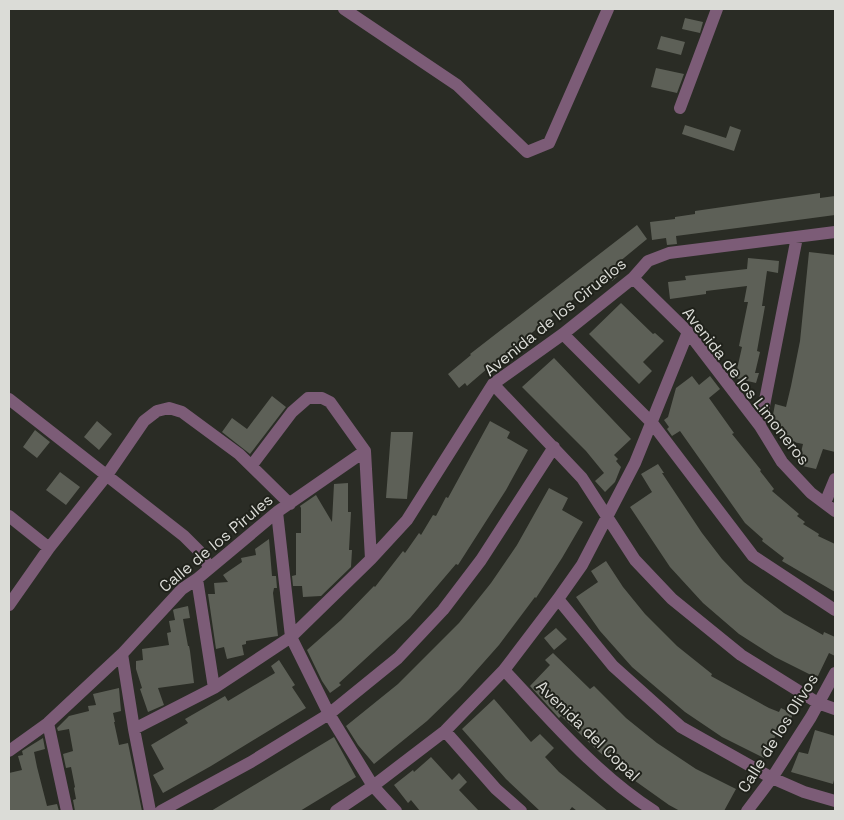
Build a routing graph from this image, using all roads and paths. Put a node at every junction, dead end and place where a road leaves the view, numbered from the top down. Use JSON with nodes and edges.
{"nodes":[{"id":1,"x":344,"y":9,"type":"edge"},
{"id":2,"x":608,"y":9,"type":"edge"},
{"id":3,"x":717,"y":9,"type":"edge"},
{"id":4,"x":680,"y":108,"type":"dead end"},
{"id":5,"x":835,"y":232,"type":"edge"},
{"id":6,"x":797,"y":237,"type":"junction"},
{"id":7,"x":633,"y":278,"type":"junction"},
{"id":8,"x":688,"y":332,"type":"junction"},
{"id":9,"x":563,"y":334,"type":"junction"},
{"id":10,"x":493,"y":384,"type":"junction"},
{"id":11,"x":9,"y":399,"type":"edge"},
{"id":12,"x":652,"y":423,"type":"junction"},
{"id":13,"x":760,"y":426,"type":"junction"},
{"id":14,"x":554,"y":447,"type":"junction"},
{"id":15,"x":365,"y":450,"type":"junction"},
{"id":16,"x":252,"y":465,"type":"junction"},
{"id":17,"x":107,"y":475,"type":"junction"},
{"id":18,"x":835,"y":479,"type":"edge"},
{"id":19,"x":290,"y":504,"type":"junction"},
{"id":20,"x":830,"y":507,"type":"edge"},
{"id":21,"x":277,"y":512,"type":"junction"},
{"id":22,"x":9,"y":516,"type":"edge"},
{"id":23,"x":607,"y":518,"type":"junction"},
{"id":24,"x":49,"y":548,"type":"junction"},
{"id":25,"x":371,"y":560,"type":"junction"},
{"id":26,"x":210,"y":568,"type":"junction"},
{"id":27,"x":197,"y":578,"type":"junction"},
{"id":28,"x":558,"y":600,"type":"junction"},
{"id":29,"x":9,"y":605,"type":"edge"},
{"id":30,"x":835,"y":610,"type":"edge"},
{"id":31,"x":290,"y":637,"type":"junction"},
{"id":32,"x":122,"y":654,"type":"junction"},
{"id":33,"x":504,"y":670,"type":"junction"},
{"id":34,"x":835,"y":673,"type":"edge"},
{"id":35,"x":214,"y":688,"type":"junction"},
{"id":36,"x":818,"y":703,"type":"junction"},
{"id":37,"x":835,"y":708,"type":"edge"},
{"id":38,"x":329,"y":714,"type":"junction"},
{"id":39,"x":48,"y":723,"type":"junction"},
{"id":40,"x":134,"y":729,"type":"junction"},
{"id":41,"x":445,"y":731,"type":"junction"},
{"id":42,"x":9,"y":752,"type":"edge"},
{"id":43,"x":772,"y":778,"type":"junction"},
{"id":44,"x":373,"y":786,"type":"junction"},
{"id":45,"x":835,"y":801,"type":"edge"},
{"id":46,"x":68,"y":811,"type":"edge"},
{"id":47,"x":150,"y":811,"type":"edge"},
{"id":48,"x":161,"y":811,"type":"edge"},
{"id":49,"x":336,"y":811,"type":"edge"},
{"id":50,"x":396,"y":811,"type":"edge"},
{"id":51,"x":521,"y":811,"type":"edge"},
{"id":52,"x":654,"y":811,"type":"edge"},
{"id":53,"x":747,"y":811,"type":"edge"}],
"edges":[{"from":1,"to":2,"type":"street"},
{"from":3,"to":4,"type":"street"},
{"from":5,"to":6,"type":"street","name":"Avenida de los Ciruelos"},
{"from":6,"to":7,"type":"street","name":"Avenida de los Ciruelos"},
{"from":6,"to":13,"type":"street"},
{"from":7,"to":8,"type":"street","name":"Avenida de los Limoneros"},
{"from":7,"to":9,"type":"street","name":"Avenida de los Ciruelos"},
{"from":8,"to":12,"type":"street"},
{"from":8,"to":13,"type":"street","name":"Avenida de los Limoneros"},
{"from":9,"to":10,"type":"street","name":"Avenida de los Ciruelos"},
{"from":9,"to":12,"type":"street"},
{"from":10,"to":14,"type":"street"},
{"from":10,"to":25,"type":"street","name":"Avenida de los Ciruelos"},
{"from":11,"to":17,"type":"street"},
{"from":12,"to":23,"type":"street"},
{"from":12,"to":30,"type":"street"},
{"from":13,"to":20,"type":"street","name":"Avenida de los Limoneros"},
{"from":14,"to":23,"type":"street"},
{"from":14,"to":38,"type":"street"},
{"from":15,"to":16,"type":"street"},
{"from":15,"to":19,"type":"street","name":"Calle de los Pirules"},
{"from":15,"to":25,"type":"street"},
{"from":16,"to":17,"type":"street"},
{"from":16,"to":19,"type":"street"},
{"from":17,"to":24,"type":"street"},
{"from":17,"to":26,"type":"street"},
{"from":18,"to":20,"type":"street"},
{"from":19,"to":21,"type":"street","name":"Calle de los Pirules"},
{"from":21,"to":26,"type":"street","name":"Calle de los Pirules"},
{"from":21,"to":31,"type":"street"},
{"from":22,"to":24,"type":"street"},
{"from":23,"to":28,"type":"street"},
{"from":23,"to":36,"type":"street"},
{"from":24,"to":29,"type":"street"},
{"from":25,"to":31,"type":"street","name":"Avenida de los Ciruelos"},
{"from":26,"to":27,"type":"street","name":"Calle de los Pirules"},
{"from":27,"to":32,"type":"street","name":"Calle de los Pirules"},
{"from":27,"to":35,"type":"street"},
{"from":28,"to":33,"type":"street"},
{"from":28,"to":43,"type":"street"},
{"from":31,"to":35,"type":"street","name":"Avenida de los Ciruelos"},
{"from":31,"to":38,"type":"street"},
{"from":32,"to":39,"type":"street","name":"Calle de los Pirules"},
{"from":32,"to":40,"type":"street"},
{"from":33,"to":41,"type":"street"},
{"from":33,"to":52,"type":"street","name":"Avenida del Copal"},
{"from":34,"to":36,"type":"street","name":"Calle de los Olivos"},
{"from":35,"to":40,"type":"street","name":"Avenida de los Ciruelos"},
{"from":36,"to":37,"type":"street"},
{"from":36,"to":43,"type":"street","name":"Calle de los Olivos"},
{"from":38,"to":44,"type":"street"},
{"from":38,"to":48,"type":"street"},
{"from":39,"to":42,"type":"street","name":"Calle de los Pirules"},
{"from":39,"to":46,"type":"street"},
{"from":40,"to":47,"type":"street"},
{"from":41,"to":44,"type":"street"},
{"from":41,"to":51,"type":"street"},
{"from":43,"to":45,"type":"street"},
{"from":43,"to":53,"type":"street","name":"Calle de los Olivos"},
{"from":44,"to":49,"type":"street"},
{"from":44,"to":50,"type":"street"}]}
